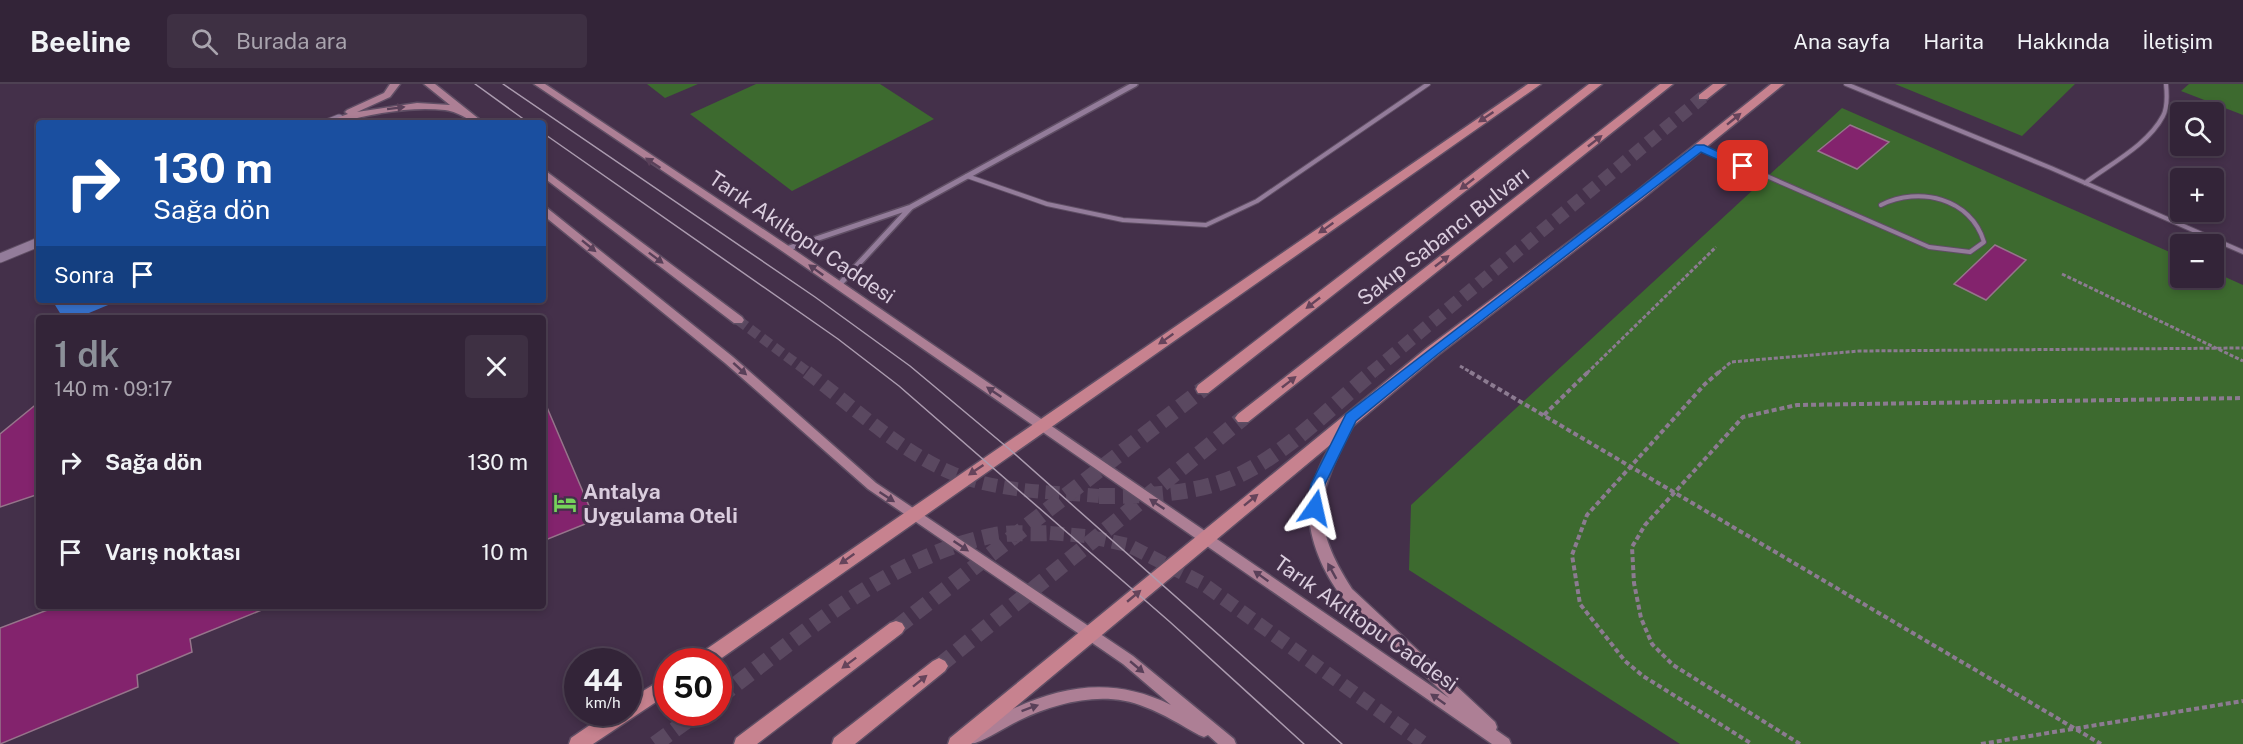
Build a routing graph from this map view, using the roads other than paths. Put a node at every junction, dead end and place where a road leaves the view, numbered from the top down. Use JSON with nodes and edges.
{"nodes":[{"id":1,"x":395,"y":84,"type":"edge"},
{"id":2,"x":429,"y":84,"type":"edge"},
{"id":3,"x":539,"y":84,"type":"edge"},
{"id":4,"x":1135,"y":84,"type":"edge"},
{"id":5,"x":1428,"y":84,"type":"edge"},
{"id":6,"x":1535,"y":84,"type":"edge"},
{"id":7,"x":1596,"y":84,"type":"edge"},
{"id":8,"x":1667,"y":84,"type":"edge"},
{"id":9,"x":1720,"y":84,"type":"edge"},
{"id":10,"x":1778,"y":84,"type":"edge"},
{"id":11,"x":1846,"y":84,"type":"edge"},
{"id":12,"x":2166,"y":84,"type":"edge"},
{"id":13,"x":1703,"y":97,"type":"tunnel mouth"},
{"id":14,"x":464,"y":111,"type":"junction"},
{"id":15,"x":339,"y":119,"type":"joint"},
{"id":16,"x":475,"y":120,"type":"edge"},
{"id":17,"x":1700,"y":147,"type":"junction"},
{"id":18,"x":546,"y":174,"type":"edge"},
{"id":19,"x":967,"y":176,"type":"junction"},
{"id":20,"x":2085,"y":183,"type":"junction"},
{"id":21,"x":1881,"y":205,"type":"dead end"},
{"id":22,"x":911,"y":207,"type":"junction"},
{"id":23,"x":546,"y":212,"type":"edge"},
{"id":24,"x":36,"y":243,"type":"edge"},
{"id":25,"x":786,"y":249,"type":"junction"},
{"id":26,"x":2243,"y":252,"type":"edge"},
{"id":27,"x":0,"y":258,"type":"edge"},
{"id":28,"x":838,"y":286,"type":"junction"},
{"id":29,"x":738,"y":320,"type":"tunnel mouth"},
{"id":30,"x":1203,"y":389,"type":"tunnel mouth"},
{"id":31,"x":1351,"y":417,"type":"junction"},
{"id":32,"x":1243,"y":418,"type":"tunnel mouth"},
{"id":33,"x":1042,"y":426,"type":"junction"},
{"id":34,"x":912,"y":513,"type":"junction"},
{"id":35,"x":1206,"y":536,"type":"junction"},
{"id":36,"x":896,"y":628,"type":"tunnel mouth"},
{"id":37,"x":1089,"y":633,"type":"junction"},
{"id":38,"x":721,"y":648,"type":"edge"},
{"id":39,"x":939,"y":666,"type":"tunnel mouth"},
{"id":40,"x":605,"y":726,"type":"edge"},
{"id":41,"x":1226,"y":742,"type":"edge"},
{"id":42,"x":578,"y":744,"type":"edge"},
{"id":43,"x":743,"y":744,"type":"edge"},
{"id":44,"x":841,"y":744,"type":"edge"},
{"id":45,"x":958,"y":744,"type":"edge"},
{"id":46,"x":1506,"y":744,"type":"edge"}],
"edges":[{"from":1,"to":15,"type":"main road"},
{"from":2,"to":14,"type":"main road"},
{"from":25,"to":3,"type":"main road","name":"Tarık Akıltopu Caddesi","one_way":true},
{"from":4,"to":19,"type":"street"},
{"from":5,"to":19,"type":"lane"},
{"from":6,"to":33,"type":"main road","one_way":true},
{"from":7,"to":30,"type":"main road","name":"Sakıp Sabancı Bulvarı","one_way":true},
{"from":32,"to":8,"type":"main road","name":"Sakıp Sabancı Bulvarı","one_way":true},
{"from":9,"to":13,"type":"main road"},
{"from":17,"to":10,"type":"main road","one_way":true},
{"from":11,"to":20,"type":"lane"},
{"from":12,"to":20,"type":"lane"},
{"from":15,"to":14,"type":"main road","one_way":true},
{"from":14,"to":16,"type":"main road"},
{"from":17,"to":21,"type":"lane"},
{"from":17,"to":31,"type":"main road"},
{"from":18,"to":29,"type":"main road","one_way":true},
{"from":19,"to":22,"type":"street"},
{"from":20,"to":26,"type":"lane"},
{"from":22,"to":25,"type":"street"},
{"from":22,"to":28,"type":"street"},
{"from":23,"to":34,"type":"main road","one_way":true},
{"from":24,"to":27,"type":"street"},
{"from":28,"to":25,"type":"main road","name":"Tarık Akıltopu Caddesi","one_way":true},
{"from":33,"to":28,"type":"main road","name":"Tarık Akıltopu Caddesi","one_way":true},
{"from":35,"to":31,"type":"main road","one_way":true},
{"from":46,"to":31,"type":"main road","one_way":true},
{"from":33,"to":34,"type":"main road","one_way":true},
{"from":35,"to":33,"type":"main road","name":"Tarık Akıltopu Caddesi","one_way":true},
{"from":34,"to":37,"type":"main road","one_way":true},
{"from":34,"to":38,"type":"main road","one_way":true},
{"from":37,"to":35,"type":"main road","one_way":true},
{"from":46,"to":35,"type":"main road","name":"Tarık Akıltopu Caddesi","one_way":true},
{"from":36,"to":43,"type":"main road","one_way":true},
{"from":37,"to":41,"type":"main road","one_way":true},
{"from":37,"to":45,"type":"main road"},
{"from":44,"to":39,"type":"main road","one_way":true},
{"from":40,"to":42,"type":"main road"},
{"from":45,"to":41,"type":"main road","one_way":true}]}
